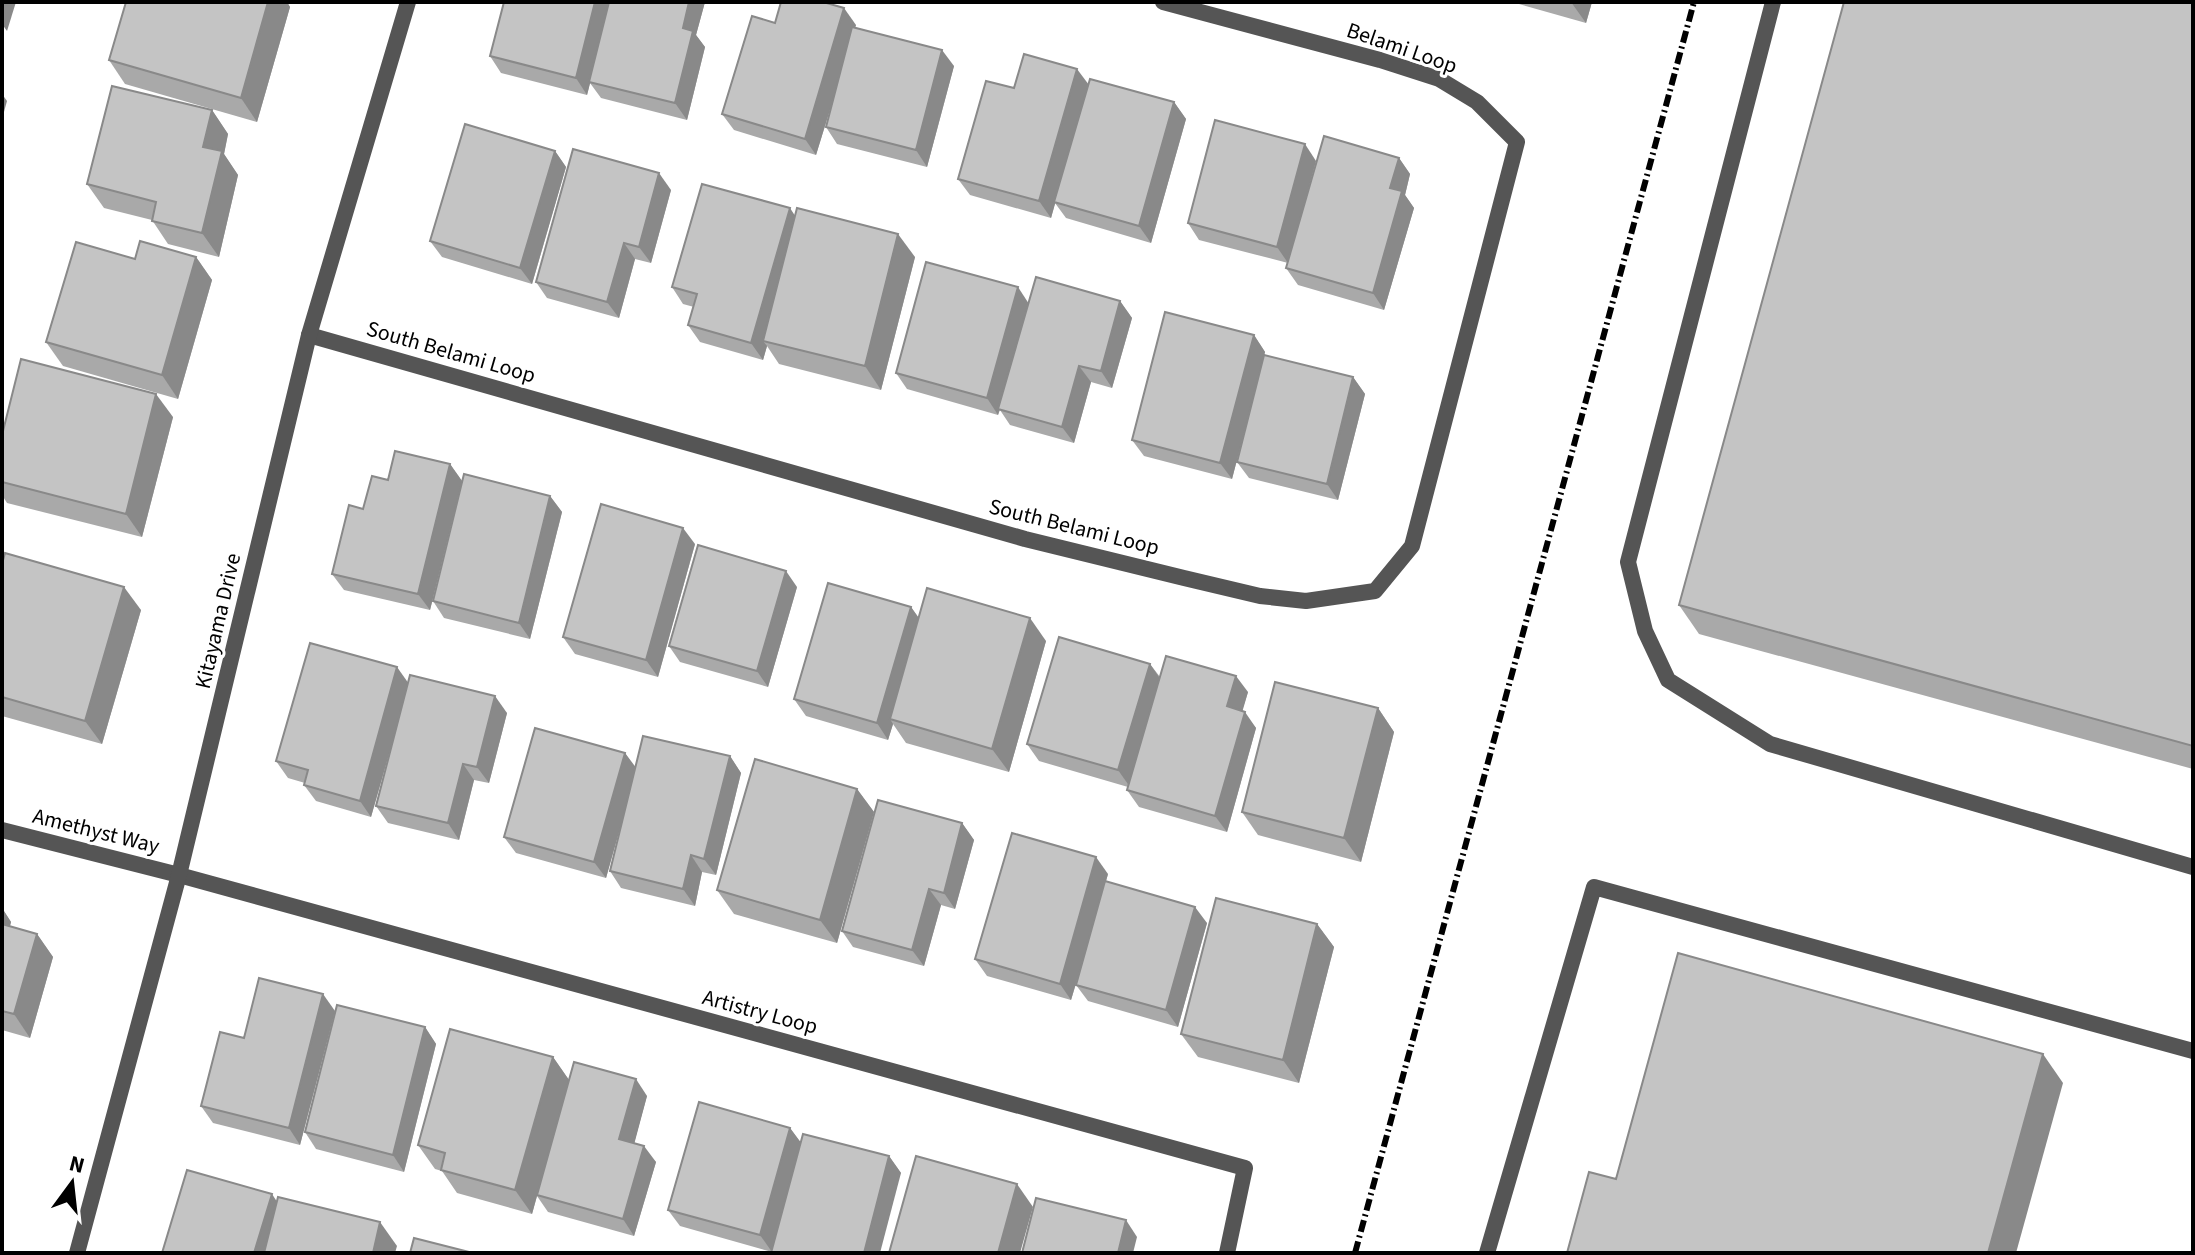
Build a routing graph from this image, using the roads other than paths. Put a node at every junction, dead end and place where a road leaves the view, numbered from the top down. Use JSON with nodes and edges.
{"nodes":[{"id":1,"x":408,"y":2,"type":"edge"},
{"id":2,"x":1163,"y":2,"type":"edge"},
{"id":3,"x":1773,"y":2,"type":"edge"},
{"id":4,"x":1517,"y":142,"type":"joint"},
{"id":5,"x":309,"y":335,"type":"junction"},
{"id":6,"x":2,"y":830,"type":"edge"},
{"id":7,"x":2193,"y":867,"type":"edge"},
{"id":8,"x":179,"y":875,"type":"junction"},
{"id":9,"x":2193,"y":1051,"type":"edge"},
{"id":10,"x":77,"y":1253,"type":"edge"},
{"id":11,"x":1227,"y":1253,"type":"edge"},
{"id":12,"x":1487,"y":1253,"type":"edge"}],
"edges":[{"from":1,"to":5,"type":"street","name":"Kitayama Drive"},
{"from":2,"to":4,"type":"street","name":"Belami Loop"},
{"from":3,"to":7,"type":"street"},
{"from":4,"to":5,"type":"street","name":"South Belami Loop"},
{"from":5,"to":8,"type":"street","name":"Kitayama Drive"},
{"from":6,"to":8,"type":"street","name":"Amethyst Way"},
{"from":8,"to":10,"type":"street","name":"Kitayama Drive"},
{"from":8,"to":11,"type":"street","name":"Artistry Loop"},
{"from":9,"to":12,"type":"street"}]}
